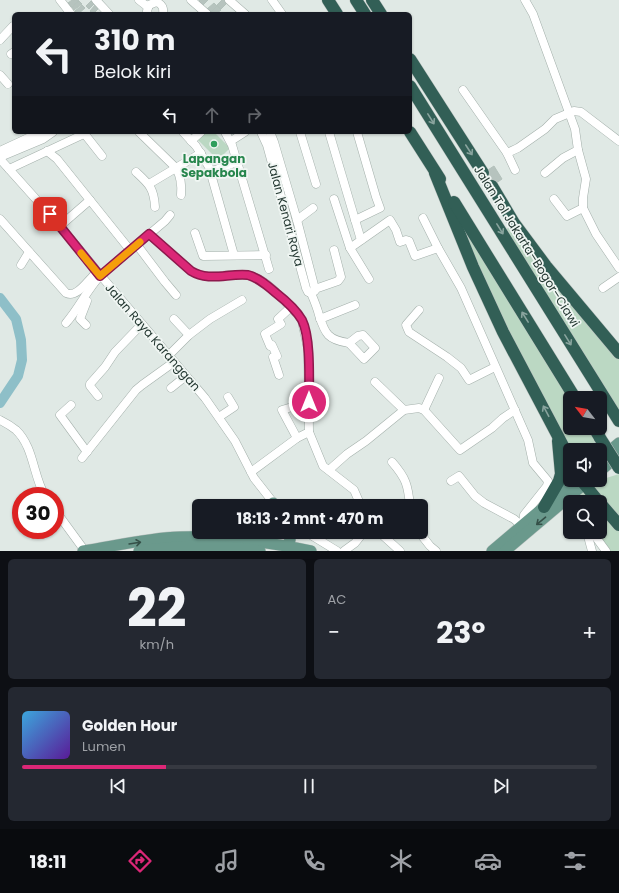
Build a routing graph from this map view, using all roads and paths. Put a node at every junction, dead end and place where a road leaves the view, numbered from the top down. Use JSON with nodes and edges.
{"nodes":[{"id":1,"x":60,"y":0,"type":"edge"},
{"id":2,"x":96,"y":0,"type":"edge"},
{"id":3,"x":140,"y":0,"type":"edge"},
{"id":4,"x":192,"y":0,"type":"edge"},
{"id":5,"x":230,"y":0,"type":"edge"},
{"id":6,"x":272,"y":0,"type":"edge"},
{"id":7,"x":328,"y":0,"type":"edge"},
{"id":8,"x":356,"y":0,"type":"edge"},
{"id":9,"x":372,"y":0,"type":"edge"},
{"id":10,"x":525,"y":0,"type":"edge"},
{"id":11,"x":149,"y":6,"type":"edge"},
{"id":12,"x":69,"y":12,"type":"edge"},
{"id":13,"x":107,"y":12,"type":"edge"},
{"id":14,"x":163,"y":12,"type":"edge"},
{"id":15,"x":202,"y":12,"type":"edge"},
{"id":16,"x":243,"y":12,"type":"edge"},
{"id":17,"x":281,"y":12,"type":"edge"},
{"id":18,"x":336,"y":12,"type":"edge"},
{"id":19,"x":363,"y":12,"type":"edge"},
{"id":20,"x":380,"y":12,"type":"edge"},
{"id":21,"x":12,"y":26,"type":"dead end"},
{"id":22,"x":0,"y":40,"type":"edge"},
{"id":23,"x":412,"y":62,"type":"edge"},
{"id":24,"x":0,"y":75,"type":"edge"},
{"id":25,"x":8,"y":84,"type":"dead end"},
{"id":26,"x":412,"y":89,"type":"edge"},
{"id":27,"x":463,"y":90,"type":"dead end"},
{"id":28,"x":569,"y":113,"type":"junction"},
{"id":29,"x":44,"y":134,"type":"edge"},
{"id":30,"x":141,"y":134,"type":"edge"},
{"id":31,"x":185,"y":134,"type":"edge"},
{"id":32,"x":199,"y":134,"type":"edge"},
{"id":33,"x":262,"y":134,"type":"edge"},
{"id":34,"x":271,"y":134,"type":"edge"},
{"id":35,"x":301,"y":134,"type":"edge"},
{"id":36,"x":330,"y":134,"type":"edge"},
{"id":37,"x":357,"y":134,"type":"edge"},
{"id":38,"x":411,"y":134,"type":"edge"},
{"id":39,"x":229,"y":135,"type":"edge"},
{"id":40,"x":31,"y":137,"type":"edge"},
{"id":41,"x":192,"y":140,"type":"junction"},
{"id":42,"x":619,"y":141,"type":"edge"},
{"id":43,"x":578,"y":150,"type":"junction"},
{"id":44,"x":0,"y":151,"type":"edge"},
{"id":45,"x":47,"y":151,"type":"junction"},
{"id":46,"x":201,"y":153,"type":"junction"},
{"id":47,"x":507,"y":154,"type":"junction"},
{"id":48,"x":102,"y":156,"type":"dead end"},
{"id":49,"x":237,"y":162,"type":"junction"},
{"id":50,"x":2,"y":163,"type":"edge"},
{"id":51,"x":176,"y":168,"type":"junction"},
{"id":52,"x":515,"y":170,"type":"dead end"},
{"id":53,"x":136,"y":172,"type":"dead end"},
{"id":54,"x":210,"y":172,"type":"junction"},
{"id":55,"x":435,"y":173,"type":"junction"},
{"id":56,"x":484,"y":173,"type":"dead end"},
{"id":57,"x":545,"y":173,"type":"dead end"},
{"id":58,"x":149,"y":184,"type":"junction"},
{"id":59,"x":316,"y":184,"type":"dead end"},
{"id":60,"x":492,"y":186,"type":"dead end"},
{"id":61,"x":181,"y":195,"type":"dead end"},
{"id":62,"x":334,"y":199,"type":"dead end"},
{"id":63,"x":554,"y":199,"type":"dead end"},
{"id":64,"x":90,"y":200,"type":"junction"},
{"id":65,"x":155,"y":207,"type":"dead end"},
{"id":66,"x":313,"y":208,"type":"dead end"},
{"id":67,"x":583,"y":208,"type":"junction"},
{"id":68,"x":170,"y":215,"type":"dead end"},
{"id":69,"x":423,"y":218,"type":"dead end"},
{"id":70,"x":0,"y":219,"type":"edge"},
{"id":71,"x":297,"y":220,"type":"junction"},
{"id":72,"x":355,"y":220,"type":"junction"},
{"id":73,"x":60,"y":226,"type":"junction"},
{"id":74,"x":195,"y":233,"type":"dead end"},
{"id":75,"x":149,"y":234,"type":"junction"},
{"id":76,"x":361,"y":240,"type":"dead end"},
{"id":77,"x":137,"y":244,"type":"junction"},
{"id":78,"x":350,"y":248,"type":"junction"},
{"id":79,"x":438,"y":248,"type":"junction"},
{"id":80,"x":130,"y":250,"type":"junction"},
{"id":81,"x":334,"y":250,"type":"dead end"},
{"id":82,"x":29,"y":252,"type":"junction"},
{"id":83,"x":234,"y":255,"type":"junction"},
{"id":84,"x":266,"y":256,"type":"junction"},
{"id":85,"x":22,"y":265,"type":"dead end"},
{"id":86,"x":619,"y":268,"type":"edge"},
{"id":87,"x":269,"y":269,"type":"dead end"},
{"id":88,"x":100,"y":275,"type":"junction"},
{"id":89,"x":619,"y":277,"type":"edge"},
{"id":90,"x":369,"y":280,"type":"dead end"},
{"id":91,"x":603,"y":288,"type":"dead end"},
{"id":92,"x":313,"y":291,"type":"junction"},
{"id":93,"x":176,"y":295,"type":"dead end"},
{"id":94,"x":242,"y":300,"type":"dead end"},
{"id":95,"x":355,"y":305,"type":"dead end"},
{"id":96,"x":291,"y":307,"type":"junction"},
{"id":97,"x":420,"y":310,"type":"dead end"},
{"id":98,"x":174,"y":319,"type":"dead end"},
{"id":99,"x":320,"y":319,"type":"junction"},
{"id":100,"x":66,"y":323,"type":"dead end"},
{"id":101,"x":142,"y":324,"type":"junction"},
{"id":102,"x":86,"y":325,"type":"dead end"},
{"id":103,"x":189,"y":335,"type":"junction"},
{"id":104,"x":349,"y":343,"type":"dead end"},
{"id":105,"x":619,"y":353,"type":"edge"},
{"id":106,"x":171,"y":359,"type":"junction"},
{"id":107,"x":495,"y":367,"type":"junction"},
{"id":108,"x":279,"y":375,"type":"dead end"},
{"id":109,"x":186,"y":376,"type":"junction"},
{"id":110,"x":439,"y":378,"type":"dead end"},
{"id":111,"x":375,"y":382,"type":"dead end"},
{"id":112,"x":171,"y":388,"type":"dead end"},
{"id":113,"x":571,"y":391,"type":"edge"},
{"id":114,"x":98,"y":396,"type":"dead end"},
{"id":115,"x":228,"y":397,"type":"dead end"},
{"id":116,"x":309,"y":402,"type":"junction"},
{"id":117,"x":71,"y":405,"type":"dead end"},
{"id":118,"x":404,"y":410,"type":"junction"},
{"id":119,"x":424,"y":410,"type":"junction"},
{"id":120,"x":515,"y":410,"type":"junction"},
{"id":121,"x":219,"y":417,"type":"junction"},
{"id":122,"x":0,"y":420,"type":"edge"},
{"id":123,"x":619,"y":421,"type":"edge"},
{"id":124,"x":309,"y":432,"type":"junction"},
{"id":125,"x":557,"y":433,"type":"junction"},
{"id":126,"x":598,"y":435,"type":"edge"},
{"id":127,"x":297,"y":438,"type":"junction"},
{"id":128,"x":619,"y":443,"type":"edge"},
{"id":129,"x":563,"y":445,"type":"edge"},
{"id":130,"x":607,"y":453,"type":"edge"},
{"id":131,"x":619,"y":455,"type":"edge"},
{"id":132,"x":392,"y":462,"type":"dead end"},
{"id":133,"x":607,"y":465,"type":"edge"},
{"id":134,"x":619,"y":468,"type":"edge"},
{"id":135,"x":329,"y":470,"type":"junction"},
{"id":136,"x":251,"y":472,"type":"junction"},
{"id":137,"x":451,"y":482,"type":"dead end"},
{"id":138,"x":41,"y":487,"type":"edge"},
{"id":139,"x":573,"y":487,"type":"edge"},
{"id":140,"x":587,"y":487,"type":"edge"},
{"id":141,"x":593,"y":495,"type":"edge"},
{"id":142,"x":271,"y":499,"type":"edge"},
{"id":143,"x":358,"y":499,"type":"edge"},
{"id":144,"x":409,"y":499,"type":"edge"},
{"id":145,"x":544,"y":507,"type":"junction"},
{"id":146,"x":563,"y":507,"type":"edge"},
{"id":147,"x":607,"y":512,"type":"edge"},
{"id":148,"x":64,"y":523,"type":"edge"},
{"id":149,"x":523,"y":525,"type":"junction"},
{"id":150,"x":619,"y":525,"type":"edge"},
{"id":151,"x":290,"y":539,"type":"edge"},
{"id":152,"x":317,"y":539,"type":"edge"},
{"id":153,"x":358,"y":539,"type":"edge"},
{"id":154,"x":387,"y":539,"type":"edge"},
{"id":155,"x":424,"y":539,"type":"edge"},
{"id":156,"x":589,"y":539,"type":"edge"},
{"id":157,"x":597,"y":539,"type":"edge"},
{"id":158,"x":287,"y":546,"type":"junction"},
{"id":159,"x":84,"y":551,"type":"edge"},
{"id":160,"x":144,"y":551,"type":"edge"},
{"id":161,"x":260,"y":551,"type":"edge"},
{"id":162,"x":311,"y":551,"type":"edge"},
{"id":163,"x":337,"y":551,"type":"edge"},
{"id":164,"x":344,"y":551,"type":"edge"},
{"id":165,"x":400,"y":551,"type":"edge"},
{"id":166,"x":436,"y":551,"type":"edge"},
{"id":167,"x":492,"y":551,"type":"edge"},
{"id":168,"x":505,"y":551,"type":"edge"},
{"id":169,"x":592,"y":551,"type":"edge"},
{"id":170,"x":606,"y":551,"type":"edge"}],
"edges":[{"from":1,"to":12,"type":"street"},
{"from":2,"to":13,"type":"street"},
{"from":3,"to":11,"type":"street"},
{"from":4,"to":15,"type":"street"},
{"from":5,"to":16,"type":"street"},
{"from":6,"to":17,"type":"street"},
{"from":7,"to":18,"type":"highway"},
{"from":8,"to":19,"type":"highway"},
{"from":9,"to":20,"type":"highway"},
{"from":10,"to":28,"type":"street"},
{"from":11,"to":14,"type":"street"},
{"from":21,"to":22,"type":"street"},
{"from":23,"to":56,"type":"highway","one_way":true},
{"from":24,"to":25,"type":"street"},
{"from":26,"to":123,"type":"highway","name":"Jalan Tol Jakarta–Bogor–Ciawi","one_way":true},
{"from":27,"to":47,"type":"street"},
{"from":28,"to":42,"type":"street"},
{"from":28,"to":43,"type":"street"},
{"from":28,"to":47,"type":"street"},
{"from":29,"to":40,"type":"street"},
{"from":30,"to":51,"type":"street"},
{"from":31,"to":41,"type":"street"},
{"from":32,"to":41,"type":"street"},
{"from":33,"to":92,"type":"street","name":"Jalan Kenari Raya"},
{"from":34,"to":71,"type":"street","name":"Jalan Kenari Raya"},
{"from":35,"to":59,"type":"street"},
{"from":36,"to":72,"type":"street"},
{"from":37,"to":72,"type":"street"},
{"from":38,"to":55,"type":"highway"},
{"from":39,"to":49,"type":"street"},
{"from":40,"to":44,"type":"street"},
{"from":40,"to":50,"type":"street"},
{"from":41,"to":46,"type":"street"},
{"from":43,"to":57,"type":"street"},
{"from":43,"to":67,"type":"street"},
{"from":45,"to":48,"type":"street"},
{"from":45,"to":50,"type":"street"},
{"from":45,"to":64,"type":"street"},
{"from":46,"to":51,"type":"street"},
{"from":46,"to":54,"type":"street"},
{"from":47,"to":52,"type":"street"},
{"from":49,"to":54,"type":"street"},
{"from":49,"to":84,"type":"street"},
{"from":50,"to":73,"type":"street","name":"Jalan Raya Karanggan"},
{"from":51,"to":58,"type":"street"},
{"from":51,"to":61,"type":"street"},
{"from":53,"to":58,"type":"street"},
{"from":54,"to":83,"type":"street"},
{"from":113,"to":55,"type":"highway","one_way":true},
{"from":125,"to":55,"type":"highway","one_way":true},
{"from":58,"to":65,"type":"street"},
{"from":60,"to":105,"type":"highway"},
{"from":62,"to":78,"type":"street"},
{"from":63,"to":67,"type":"street"},
{"from":64,"to":73,"type":"street"},
{"from":64,"to":80,"type":"street"},
{"from":66,"to":71,"type":"street"},
{"from":67,"to":86,"type":"street"},
{"from":68,"to":75,"type":"street"},
{"from":69,"to":79,"type":"street"},
{"from":70,"to":82,"type":"street"},
{"from":71,"to":92,"type":"street","name":"Jalan Kenari Raya"},
{"from":72,"to":76,"type":"street"},
{"from":73,"to":88,"type":"street","name":"Jalan Raya Karanggan"},
{"from":74,"to":83,"type":"street"},
{"from":75,"to":77,"type":"street"},
{"from":75,"to":96,"type":"street"},
{"from":77,"to":80,"type":"street"},
{"from":77,"to":93,"type":"street"},
{"from":78,"to":79,"type":"street"},
{"from":78,"to":90,"type":"street"},
{"from":79,"to":107,"type":"street"},
{"from":80,"to":88,"type":"street"},
{"from":81,"to":92,"type":"street"},
{"from":82,"to":85,"type":"street"},
{"from":82,"to":88,"type":"street"},
{"from":83,"to":84,"type":"street"},
{"from":84,"to":87,"type":"street"},
{"from":88,"to":100,"type":"street"},
{"from":88,"to":101,"type":"street","name":"Jalan Raya Karanggan"},
{"from":88,"to":102,"type":"street"},
{"from":89,"to":91,"type":"street"},
{"from":92,"to":99,"type":"street","name":"Jalan Kenari Raya"},
{"from":94,"to":103,"type":"street"},
{"from":95,"to":99,"type":"street"},
{"from":96,"to":108,"type":"street"},
{"from":96,"to":116,"type":"street"},
{"from":97,"to":107,"type":"street"},
{"from":98,"to":103,"type":"street"},
{"from":99,"to":104,"type":"street","name":"Jalan Kenari Raya"},
{"from":101,"to":106,"type":"street","name":"Jalan Raya Karanggan"},
{"from":101,"to":114,"type":"street"},
{"from":103,"to":106,"type":"street"},
{"from":106,"to":109,"type":"street","name":"Jalan Raya Karanggan"},
{"from":106,"to":117,"type":"street"},
{"from":107,"to":120,"type":"street"},
{"from":109,"to":112,"type":"street"},
{"from":109,"to":121,"type":"street","name":"Jalan Raya Karanggan"},
{"from":110,"to":119,"type":"street"},
{"from":111,"to":118,"type":"street"},
{"from":115,"to":121,"type":"street"},
{"from":116,"to":124,"type":"street"},
{"from":116,"to":127,"type":"street"},
{"from":118,"to":119,"type":"street"},
{"from":118,"to":135,"type":"street"},
{"from":119,"to":120,"type":"street"},
{"from":120,"to":149,"type":"street"},
{"from":121,"to":136,"type":"street","name":"Jalan Raya Karanggan"},
{"from":122,"to":138,"type":"street"},
{"from":124,"to":127,"type":"street"},
{"from":124,"to":135,"type":"street"},
{"from":125,"to":129,"type":"highway"},
{"from":125,"to":145,"type":"highway"},
{"from":126,"to":134,"type":"highway","bridge":true},
{"from":127,"to":136,"type":"street"},
{"from":128,"to":130,"type":"main road"},
{"from":131,"to":133,"type":"main road"},
{"from":132,"to":144,"type":"street"},
{"from":135,"to":143,"type":"street"},
{"from":136,"to":142,"type":"street","name":"Jalan Raya Karanggan"},
{"from":137,"to":149,"type":"street"},
{"from":139,"to":145,"type":"main road"},
{"from":140,"to":141,"type":"highway"},
{"from":145,"to":149,"type":"main road"},
{"from":146,"to":168,"type":"main road","one_way":true},
{"from":147,"to":150,"type":"highway"},
{"from":148,"to":159,"type":"street"},
{"from":149,"to":167,"type":"main road"},
{"from":151,"to":158,"type":"main road"},
{"from":152,"to":163,"type":"street"},
{"from":153,"to":164,"type":"street"},
{"from":154,"to":165,"type":"street"},
{"from":155,"to":166,"type":"street"},
{"from":156,"to":169,"type":"street"},
{"from":157,"to":170,"type":"street"},
{"from":159,"to":158,"type":"main road","one_way":true},
{"from":158,"to":162,"type":"main road"},
{"from":160,"to":161,"type":"main road"}]}
